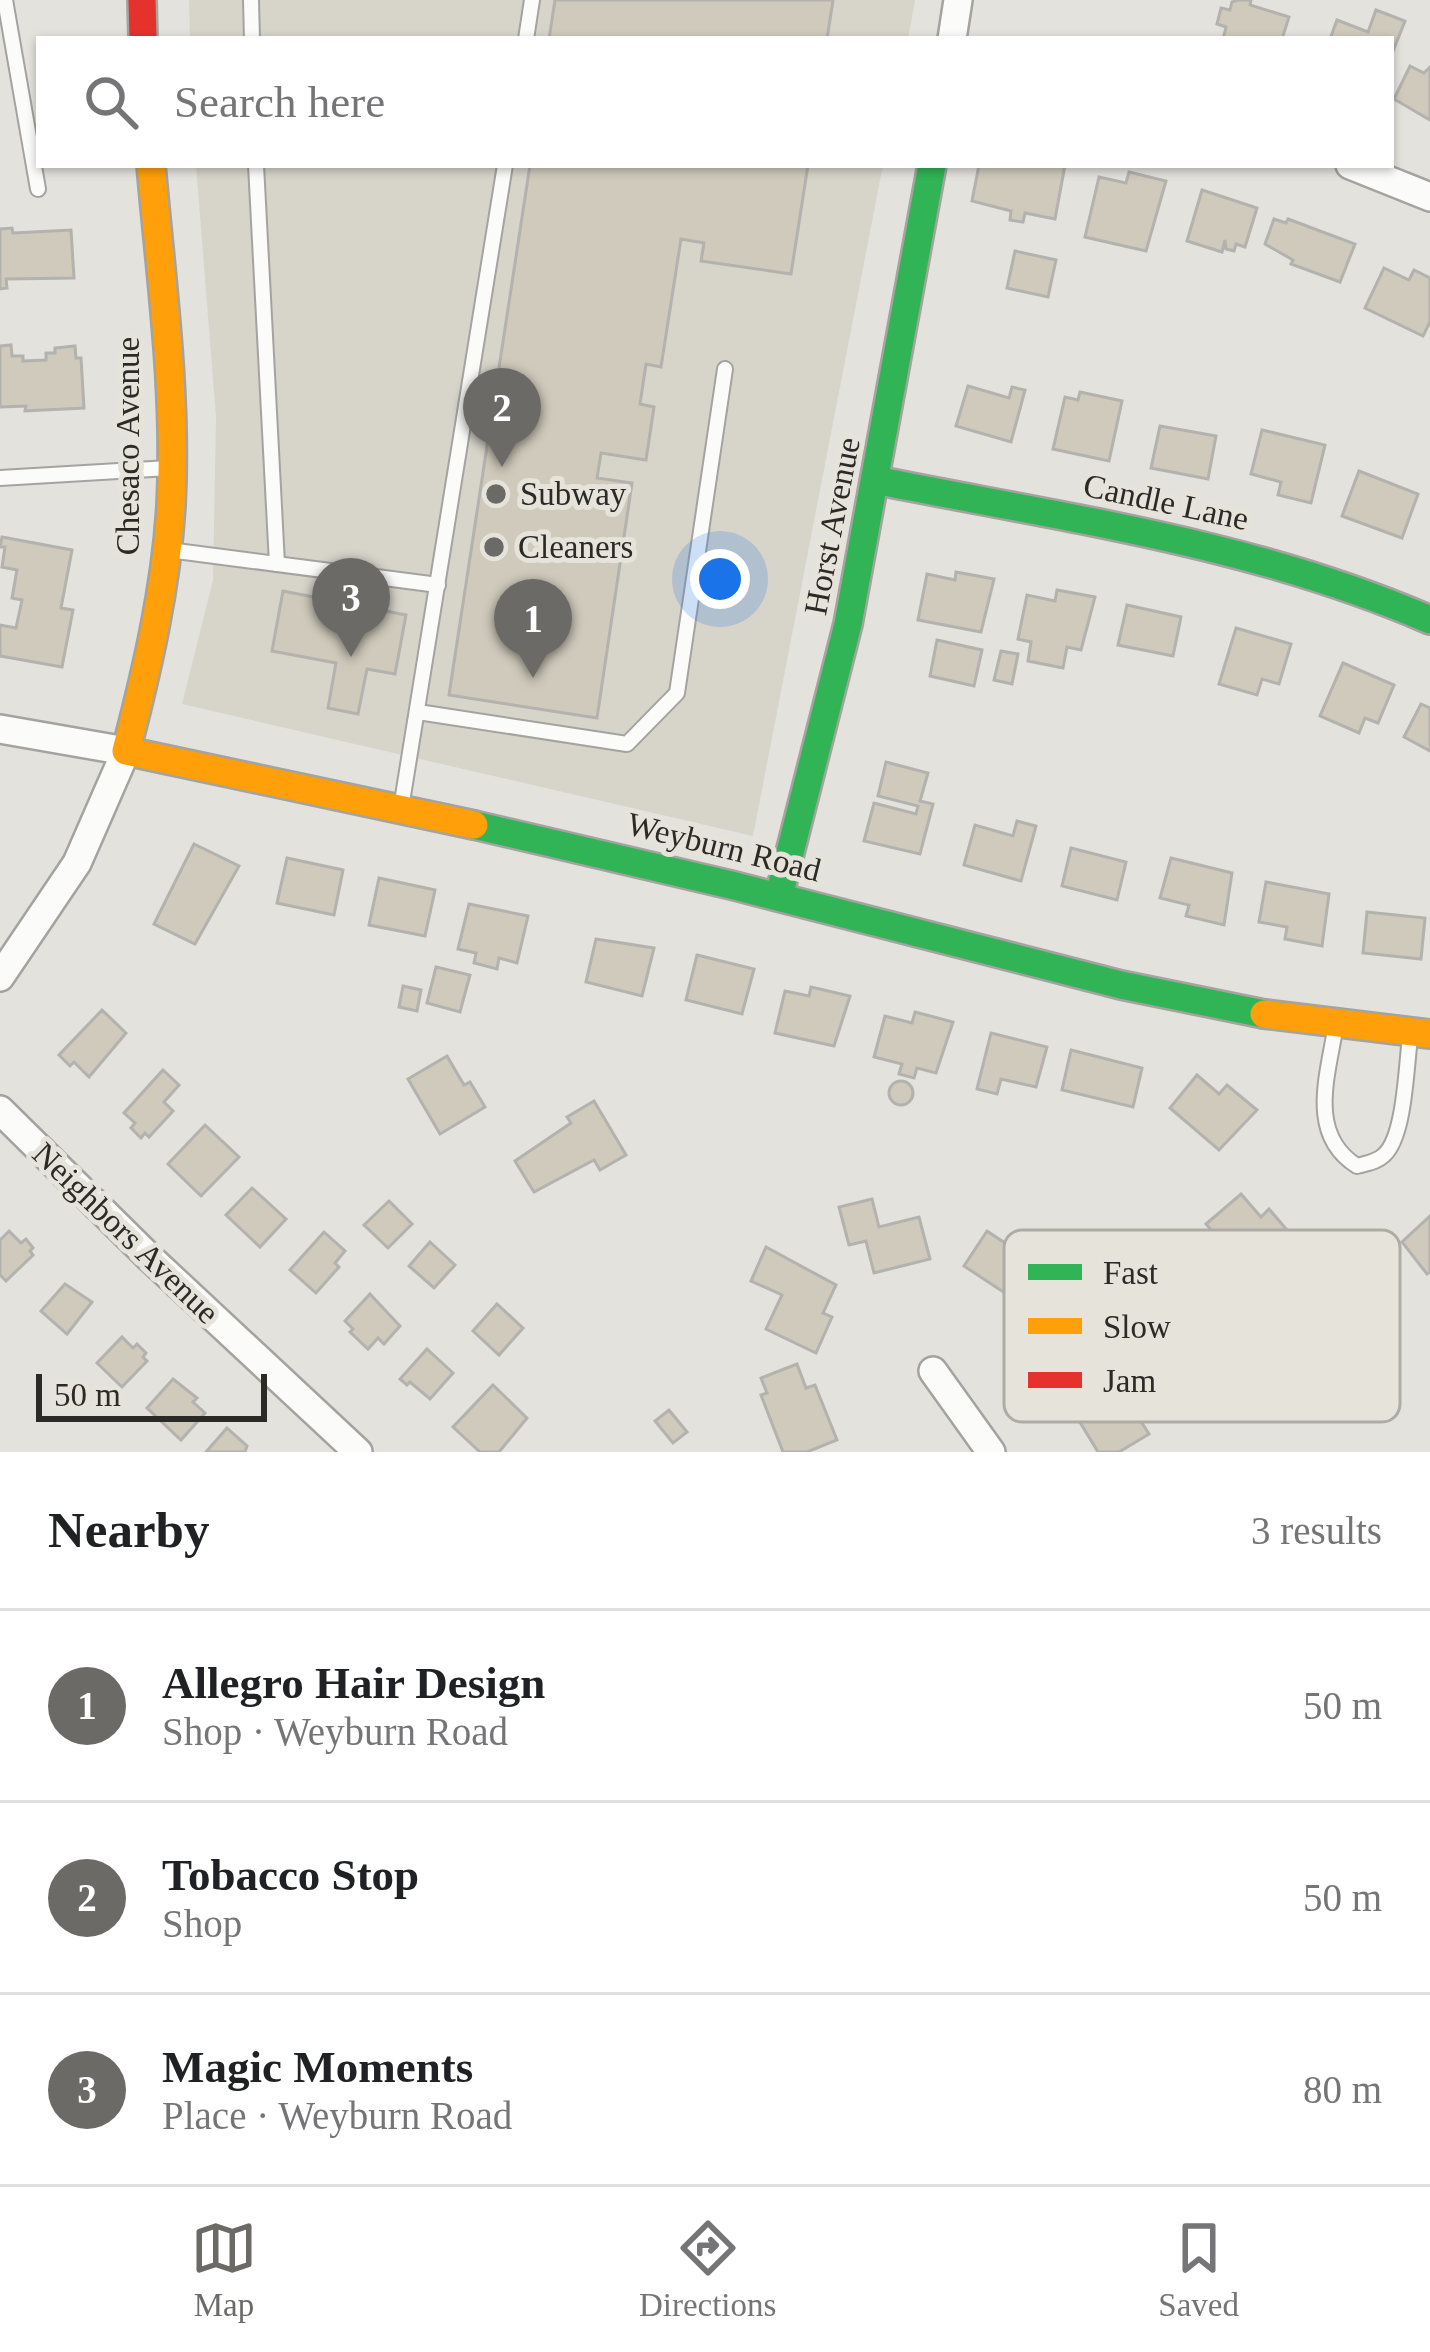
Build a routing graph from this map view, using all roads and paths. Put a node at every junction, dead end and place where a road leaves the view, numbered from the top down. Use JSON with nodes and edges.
{"nodes":[{"id":1,"x":4,"y":0,"type":"edge"},
{"id":2,"x":142,"y":0,"type":"edge"},
{"id":3,"x":251,"y":0,"type":"edge"},
{"id":4,"x":532,"y":0,"type":"edge"},
{"id":5,"x":958,"y":0,"type":"edge"},
{"id":6,"x":142,"y":36,"type":"edge"},
{"id":7,"x":252,"y":36,"type":"edge"},
{"id":8,"x":526,"y":36,"type":"edge"},
{"id":9,"x":952,"y":36,"type":"edge"},
{"id":10,"x":35,"y":144,"type":"edge"},
{"id":11,"x":37,"y":168,"type":"edge"},
{"id":12,"x":151,"y":168,"type":"edge"},
{"id":13,"x":256,"y":168,"type":"edge"},
{"id":14,"x":505,"y":168,"type":"edge"},
{"id":15,"x":932,"y":168,"type":"edge"},
{"id":16,"x":1358,"y":168,"type":"edge"},
{"id":17,"x":38,"y":189,"type":"dead end"},
{"id":18,"x":1430,"y":197,"type":"edge"},
{"id":19,"x":725,"y":369,"type":"dead end"},
{"id":20,"x":171,"y":468,"type":"junction"},
{"id":21,"x":0,"y":478,"type":"edge"},
{"id":22,"x":880,"y":481,"type":"junction"},
{"id":23,"x":167,"y":550,"type":"junction"},
{"id":24,"x":277,"y":564,"type":"junction"},
{"id":25,"x":438,"y":585,"type":"junction"},
{"id":26,"x":1430,"y":620,"type":"edge"},
{"id":27,"x":418,"y":712,"type":"junction"},
{"id":28,"x":0,"y":728,"type":"edge"},
{"id":29,"x":126,"y":751,"type":"junction"},
{"id":30,"x":401,"y":807,"type":"junction"},
{"id":31,"x":779,"y":896,"type":"junction"},
{"id":32,"x":0,"y":977,"type":"edge"},
{"id":33,"x":1336,"y":1025,"type":"junction"},
{"id":34,"x":1420,"y":1033,"type":"edge"},
{"id":35,"x":0,"y":1110,"type":"edge"},
{"id":36,"x":933,"y":1371,"type":"dead end"},
{"id":37,"x":358,"y":1452,"type":"edge"},
{"id":38,"x":991,"y":1452,"type":"edge"}],
"edges":[{"from":1,"to":10,"type":"lane"},
{"from":2,"to":6,"type":"street"},
{"from":3,"to":7,"type":"lane"},
{"from":4,"to":8,"type":"lane"},
{"from":5,"to":9,"type":"street"},
{"from":11,"to":17,"type":"lane"},
{"from":12,"to":20,"type":"street","name":"Chesaco Avenue"},
{"from":13,"to":24,"type":"lane"},
{"from":14,"to":25,"type":"lane"},
{"from":15,"to":22,"type":"street","name":"Horst Avenue"},
{"from":16,"to":18,"type":"street"},
{"from":19,"to":27,"type":"lane"},
{"from":20,"to":21,"type":"lane"},
{"from":20,"to":23,"type":"street","name":"Chesaco Avenue"},
{"from":22,"to":26,"type":"street","name":"Candle Lane"},
{"from":22,"to":31,"type":"street","name":"Horst Avenue"},
{"from":23,"to":24,"type":"lane"},
{"from":23,"to":29,"type":"street","name":"Chesaco Avenue"},
{"from":24,"to":25,"type":"lane"},
{"from":25,"to":27,"type":"lane"},
{"from":27,"to":30,"type":"lane"},
{"from":28,"to":29,"type":"street","name":"Weyburn Road"},
{"from":29,"to":30,"type":"street","name":"Weyburn Road"},
{"from":29,"to":32,"type":"street","name":"Chesaco Avenue"},
{"from":30,"to":31,"type":"street","name":"Weyburn Road"},
{"from":31,"to":33,"type":"street","name":"Weyburn Road"},
{"from":33,"to":34,"type":"street","name":"Weyburn Road"},
{"from":33,"to":34,"type":"lane"},
{"from":35,"to":37,"type":"street","name":"Neighbors Avenue"},
{"from":36,"to":38,"type":"street"}]}
